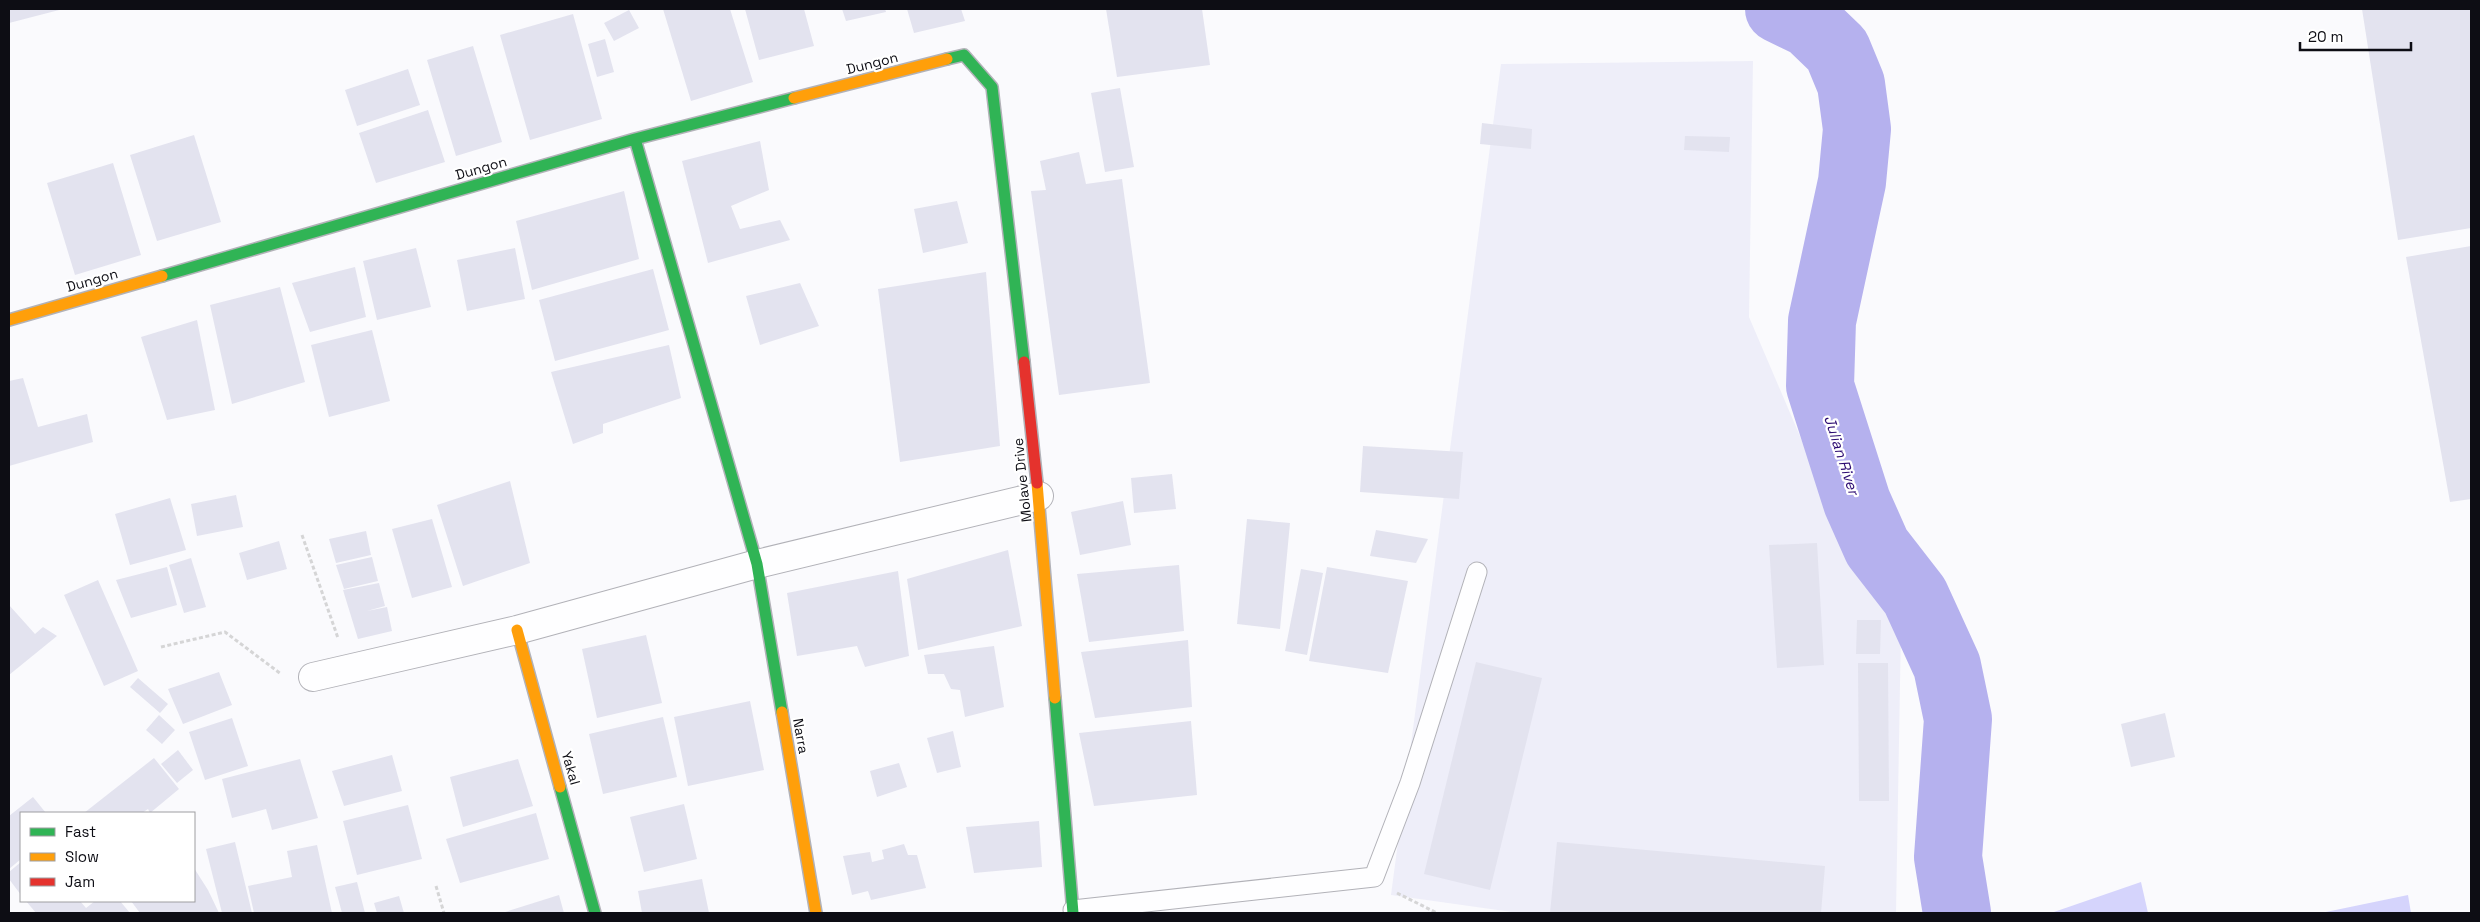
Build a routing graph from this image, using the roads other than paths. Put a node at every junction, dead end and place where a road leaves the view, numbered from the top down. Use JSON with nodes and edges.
{"nodes":[{"id":1,"x":964,"y":55,"type":"joint"},
{"id":2,"x":635,"y":139,"type":"junction"},
{"id":3,"x":9,"y":320,"type":"edge"},
{"id":4,"x":1039,"y":496,"type":"junction"},
{"id":5,"x":757,"y":564,"type":"junction"},
{"id":6,"x":1477,"y":572,"type":"dead end"},
{"id":7,"x":517,"y":630,"type":"junction"},
{"id":8,"x":313,"y":677,"type":"dead end"},
{"id":9,"x":1073,"y":912,"type":"edge"},
{"id":10,"x":595,"y":913,"type":"edge"},
{"id":11,"x":816,"y":913,"type":"edge"}],
"edges":[{"from":1,"to":2,"type":"street","name":"Dungon"},
{"from":1,"to":4,"type":"street","name":"Molave Drive"},
{"from":2,"to":3,"type":"street","name":"Dungon"},
{"from":2,"to":5,"type":"street","name":"Narra"},
{"from":4,"to":5,"type":"street"},
{"from":4,"to":9,"type":"street","name":"Molave Drive"},
{"from":5,"to":7,"type":"street"},
{"from":5,"to":11,"type":"street","name":"Narra"},
{"from":6,"to":9,"type":"lane"},
{"from":7,"to":8,"type":"street"},
{"from":7,"to":10,"type":"street","name":"Yakal"}]}
